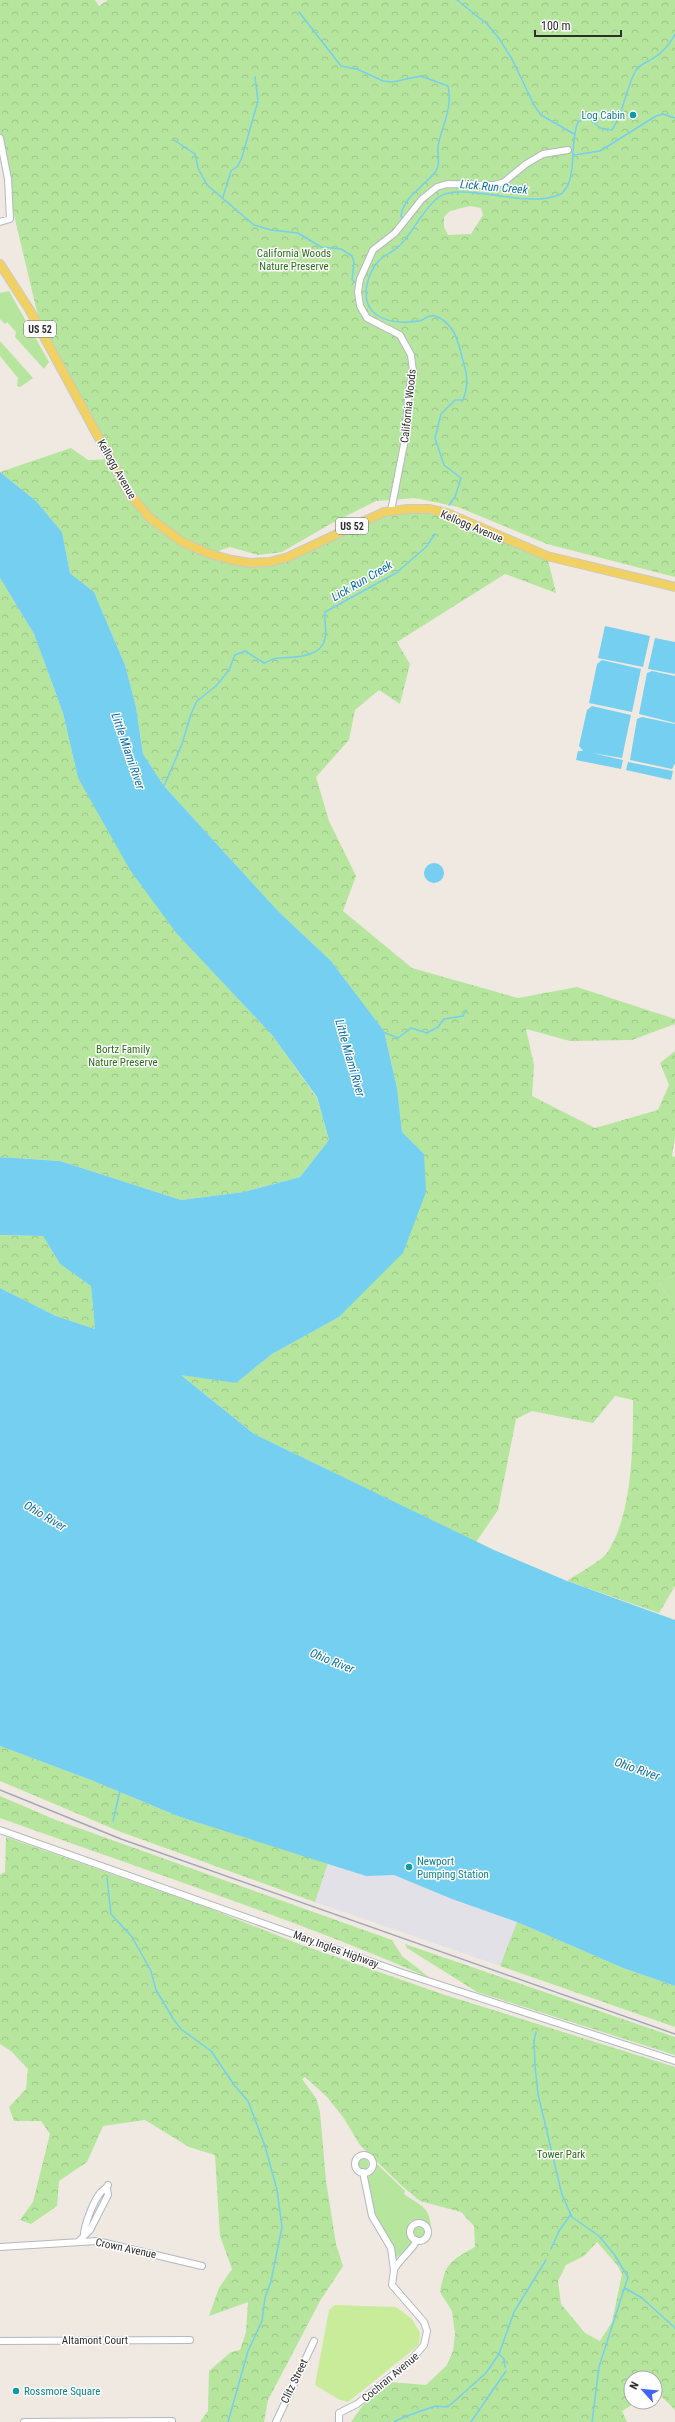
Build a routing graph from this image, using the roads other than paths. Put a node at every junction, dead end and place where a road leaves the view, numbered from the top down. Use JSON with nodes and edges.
{"nodes":[{"id":1,"x":0,"y":138,"type":"edge"},
{"id":2,"x":568,"y":150,"type":"dead end"},
{"id":3,"x":0,"y":222,"type":"edge"},
{"id":4,"x":0,"y":264,"type":"edge"},
{"id":5,"x":391,"y":511,"type":"junction"},
{"id":6,"x":675,"y":587,"type":"edge"},
{"id":7,"x":0,"y":1830,"type":"edge"},
{"id":8,"x":675,"y":2061,"type":"edge"},
{"id":9,"x":363,"y":2172,"type":"dead end"},
{"id":10,"x":107,"y":2187,"type":"dead end"},
{"id":11,"x":82,"y":2237,"type":"junction"},
{"id":12,"x":416,"y":2240,"type":"dead end"},
{"id":13,"x":0,"y":2247,"type":"edge"},
{"id":14,"x":202,"y":2266,"type":"dead end"},
{"id":15,"x":394,"y":2270,"type":"junction"},
{"id":16,"x":190,"y":2340,"type":"dead end"},
{"id":17,"x":0,"y":2341,"type":"edge"},
{"id":18,"x":314,"y":2341,"type":"dead end"},
{"id":19,"x":172,"y":2421,"type":"edge"},
{"id":20,"x":24,"y":2422,"type":"edge"},
{"id":21,"x":276,"y":2422,"type":"edge"},
{"id":22,"x":340,"y":2422,"type":"edge"}],
"edges":[{"from":1,"to":3,"type":"street"},
{"from":2,"to":5,"type":"street","name":"California Woods"},
{"from":4,"to":5,"type":"main road","name":"Kellogg Avenue","number":"US 52"},
{"from":5,"to":6,"type":"main road","name":"Kellogg Avenue","number":"US 52"},
{"from":7,"to":8,"type":"street","name":"Mary Ingles Highway"},
{"from":9,"to":15,"type":"street"},
{"from":10,"to":11,"type":"street"},
{"from":11,"to":13,"type":"street","name":"Crown Avenue"},
{"from":11,"to":14,"type":"street","name":"Crown Avenue"},
{"from":12,"to":15,"type":"street"},
{"from":15,"to":22,"type":"street","name":"Cochran Avenue"},
{"from":16,"to":17,"type":"street","name":"Altamont Court"},
{"from":18,"to":21,"type":"street","name":"Clitz Street"},
{"from":19,"to":20,"type":"street"}]}
